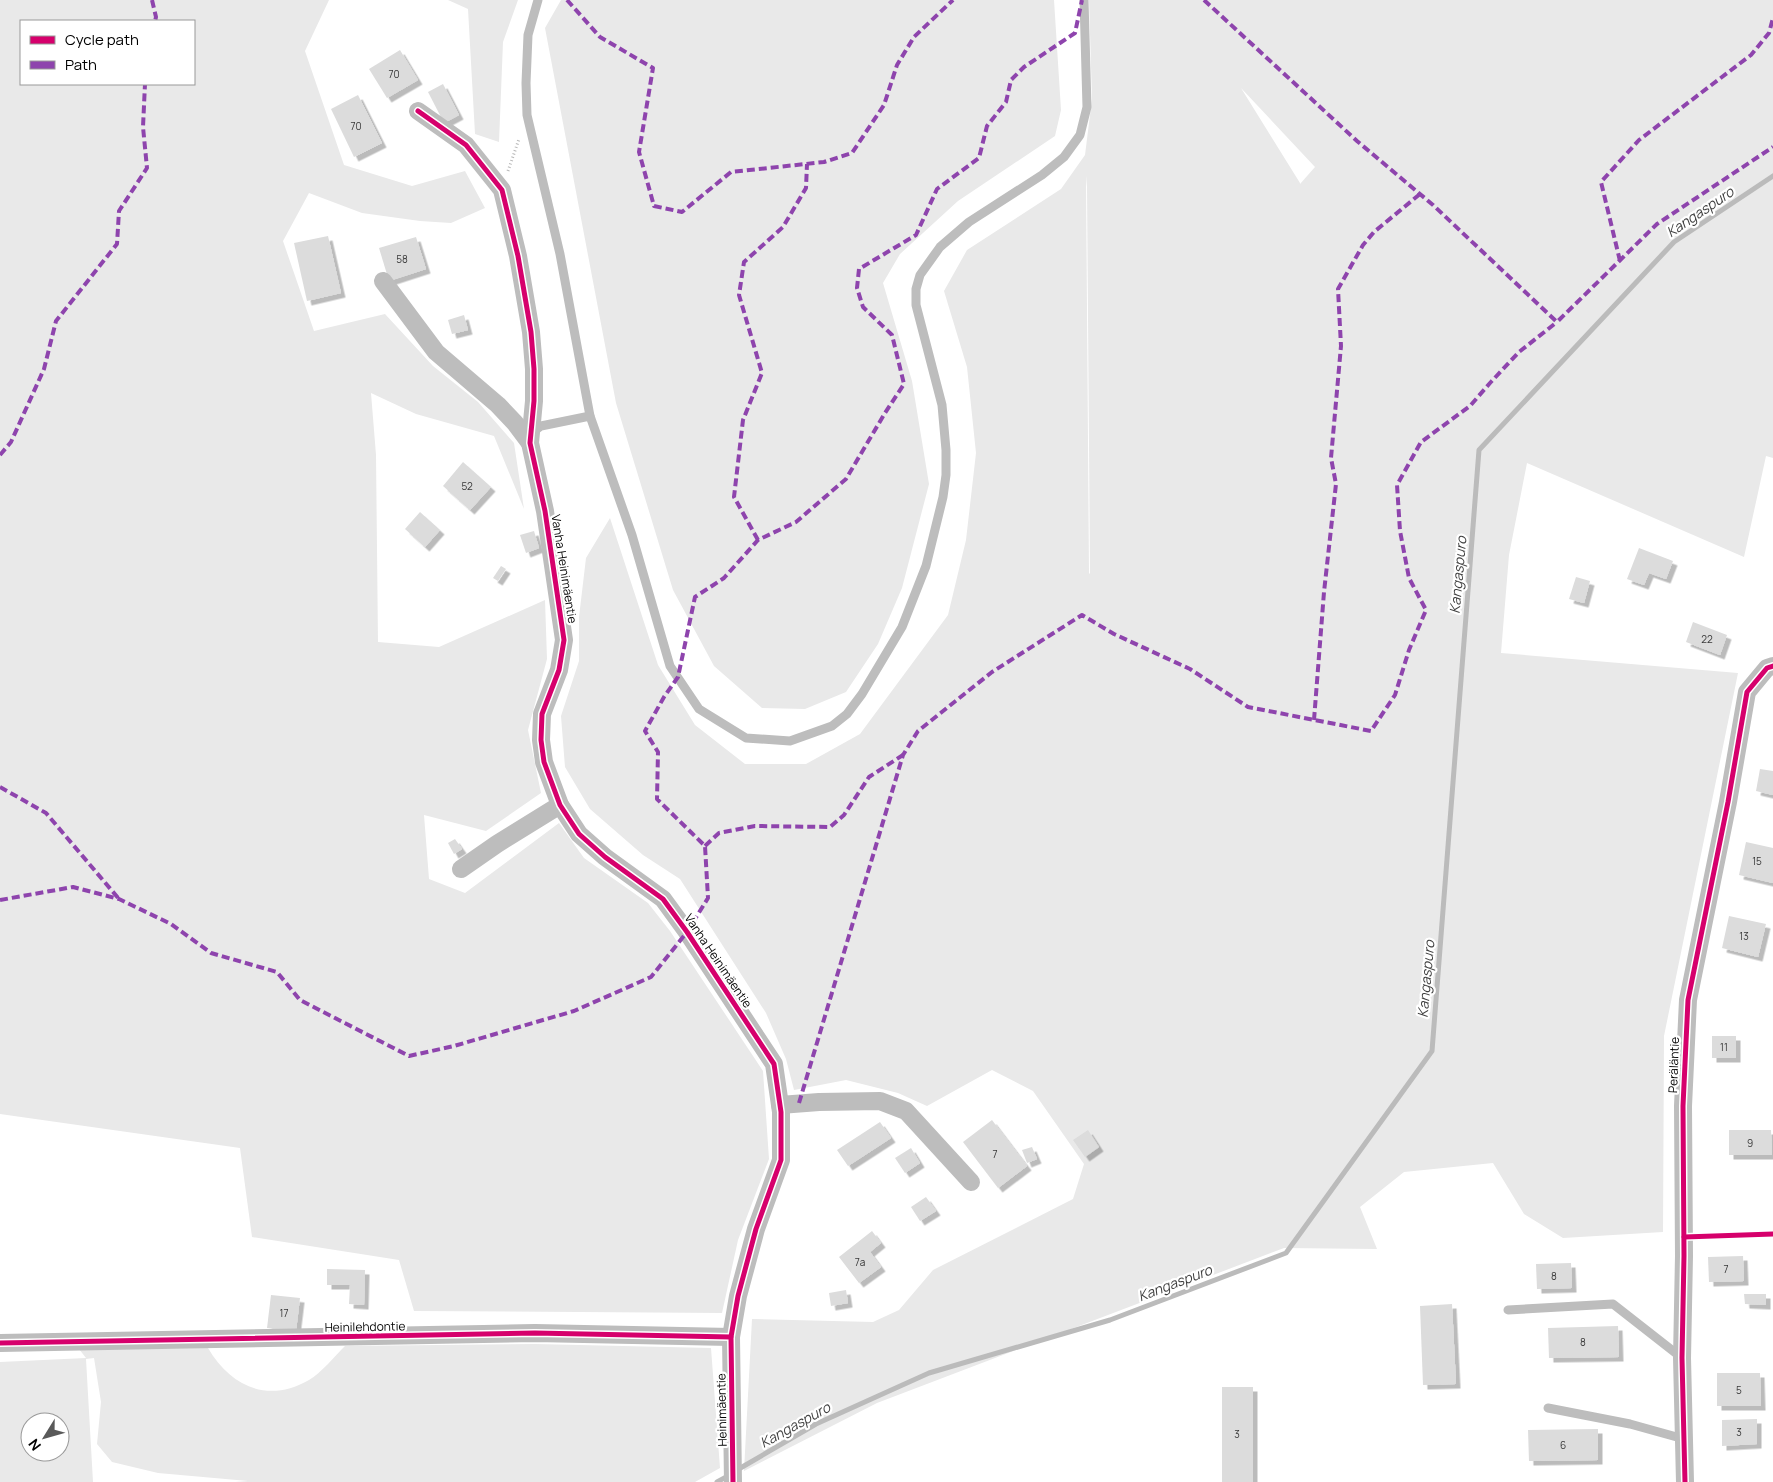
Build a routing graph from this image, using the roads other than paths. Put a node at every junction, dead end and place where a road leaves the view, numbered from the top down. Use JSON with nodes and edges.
{"nodes":[{"id":1,"x":538,"y":0,"type":"edge"},
{"id":2,"x":1084,"y":0,"type":"edge"},
{"id":3,"x":418,"y":111,"type":"dead end"},
{"id":4,"x":383,"y":281,"type":"dead end"},
{"id":5,"x":590,"y":416,"type":"junction"},
{"id":6,"x":530,"y":439,"type":"junction"},
{"id":7,"x":1773,"y":666,"type":"edge"},
{"id":8,"x":560,"y":804,"type":"junction"},
{"id":9,"x":461,"y":869,"type":"dead end"},
{"id":10,"x":780,"y":1105,"type":"junction"},
{"id":11,"x":971,"y":1182,"type":"dead end"},
{"id":12,"x":1508,"y":1310,"type":"dead end"},
{"id":13,"x":731,"y":1337,"type":"junction"},
{"id":14,"x":0,"y":1343,"type":"edge"},
{"id":15,"x":1682,"y":1358,"type":"junction"},
{"id":16,"x":1548,"y":1408,"type":"dead end"},
{"id":17,"x":1684,"y":1439,"type":"junction"},
{"id":18,"x":733,"y":1482,"type":"edge"},
{"id":19,"x":1685,"y":1482,"type":"edge"}],
"edges":[{"from":1,"to":5,"type":"lane"},
{"from":2,"to":5,"type":"lane"},
{"from":3,"to":6,"type":"street","name":"Vanha Heinimäentie"},
{"from":4,"to":6,"type":"street"},
{"from":5,"to":6,"type":"lane"},
{"from":6,"to":8,"type":"street","name":"Vanha Heinimäentie"},
{"from":7,"to":15,"type":"street","name":"Peräläntie"},
{"from":8,"to":9,"type":"street"},
{"from":8,"to":10,"type":"street","name":"Vanha Heinimäentie"},
{"from":10,"to":11,"type":"street"},
{"from":10,"to":13,"type":"street","name":"Vanha Heinimäentie"},
{"from":12,"to":15,"type":"lane"},
{"from":13,"to":14,"type":"street","name":"Heinilehdontie"},
{"from":13,"to":18,"type":"street","name":"Heinimäentie"},
{"from":15,"to":17,"type":"street","name":"Peräläntie"},
{"from":16,"to":17,"type":"lane"},
{"from":17,"to":19,"type":"street","name":"Peräläntie"}]}
